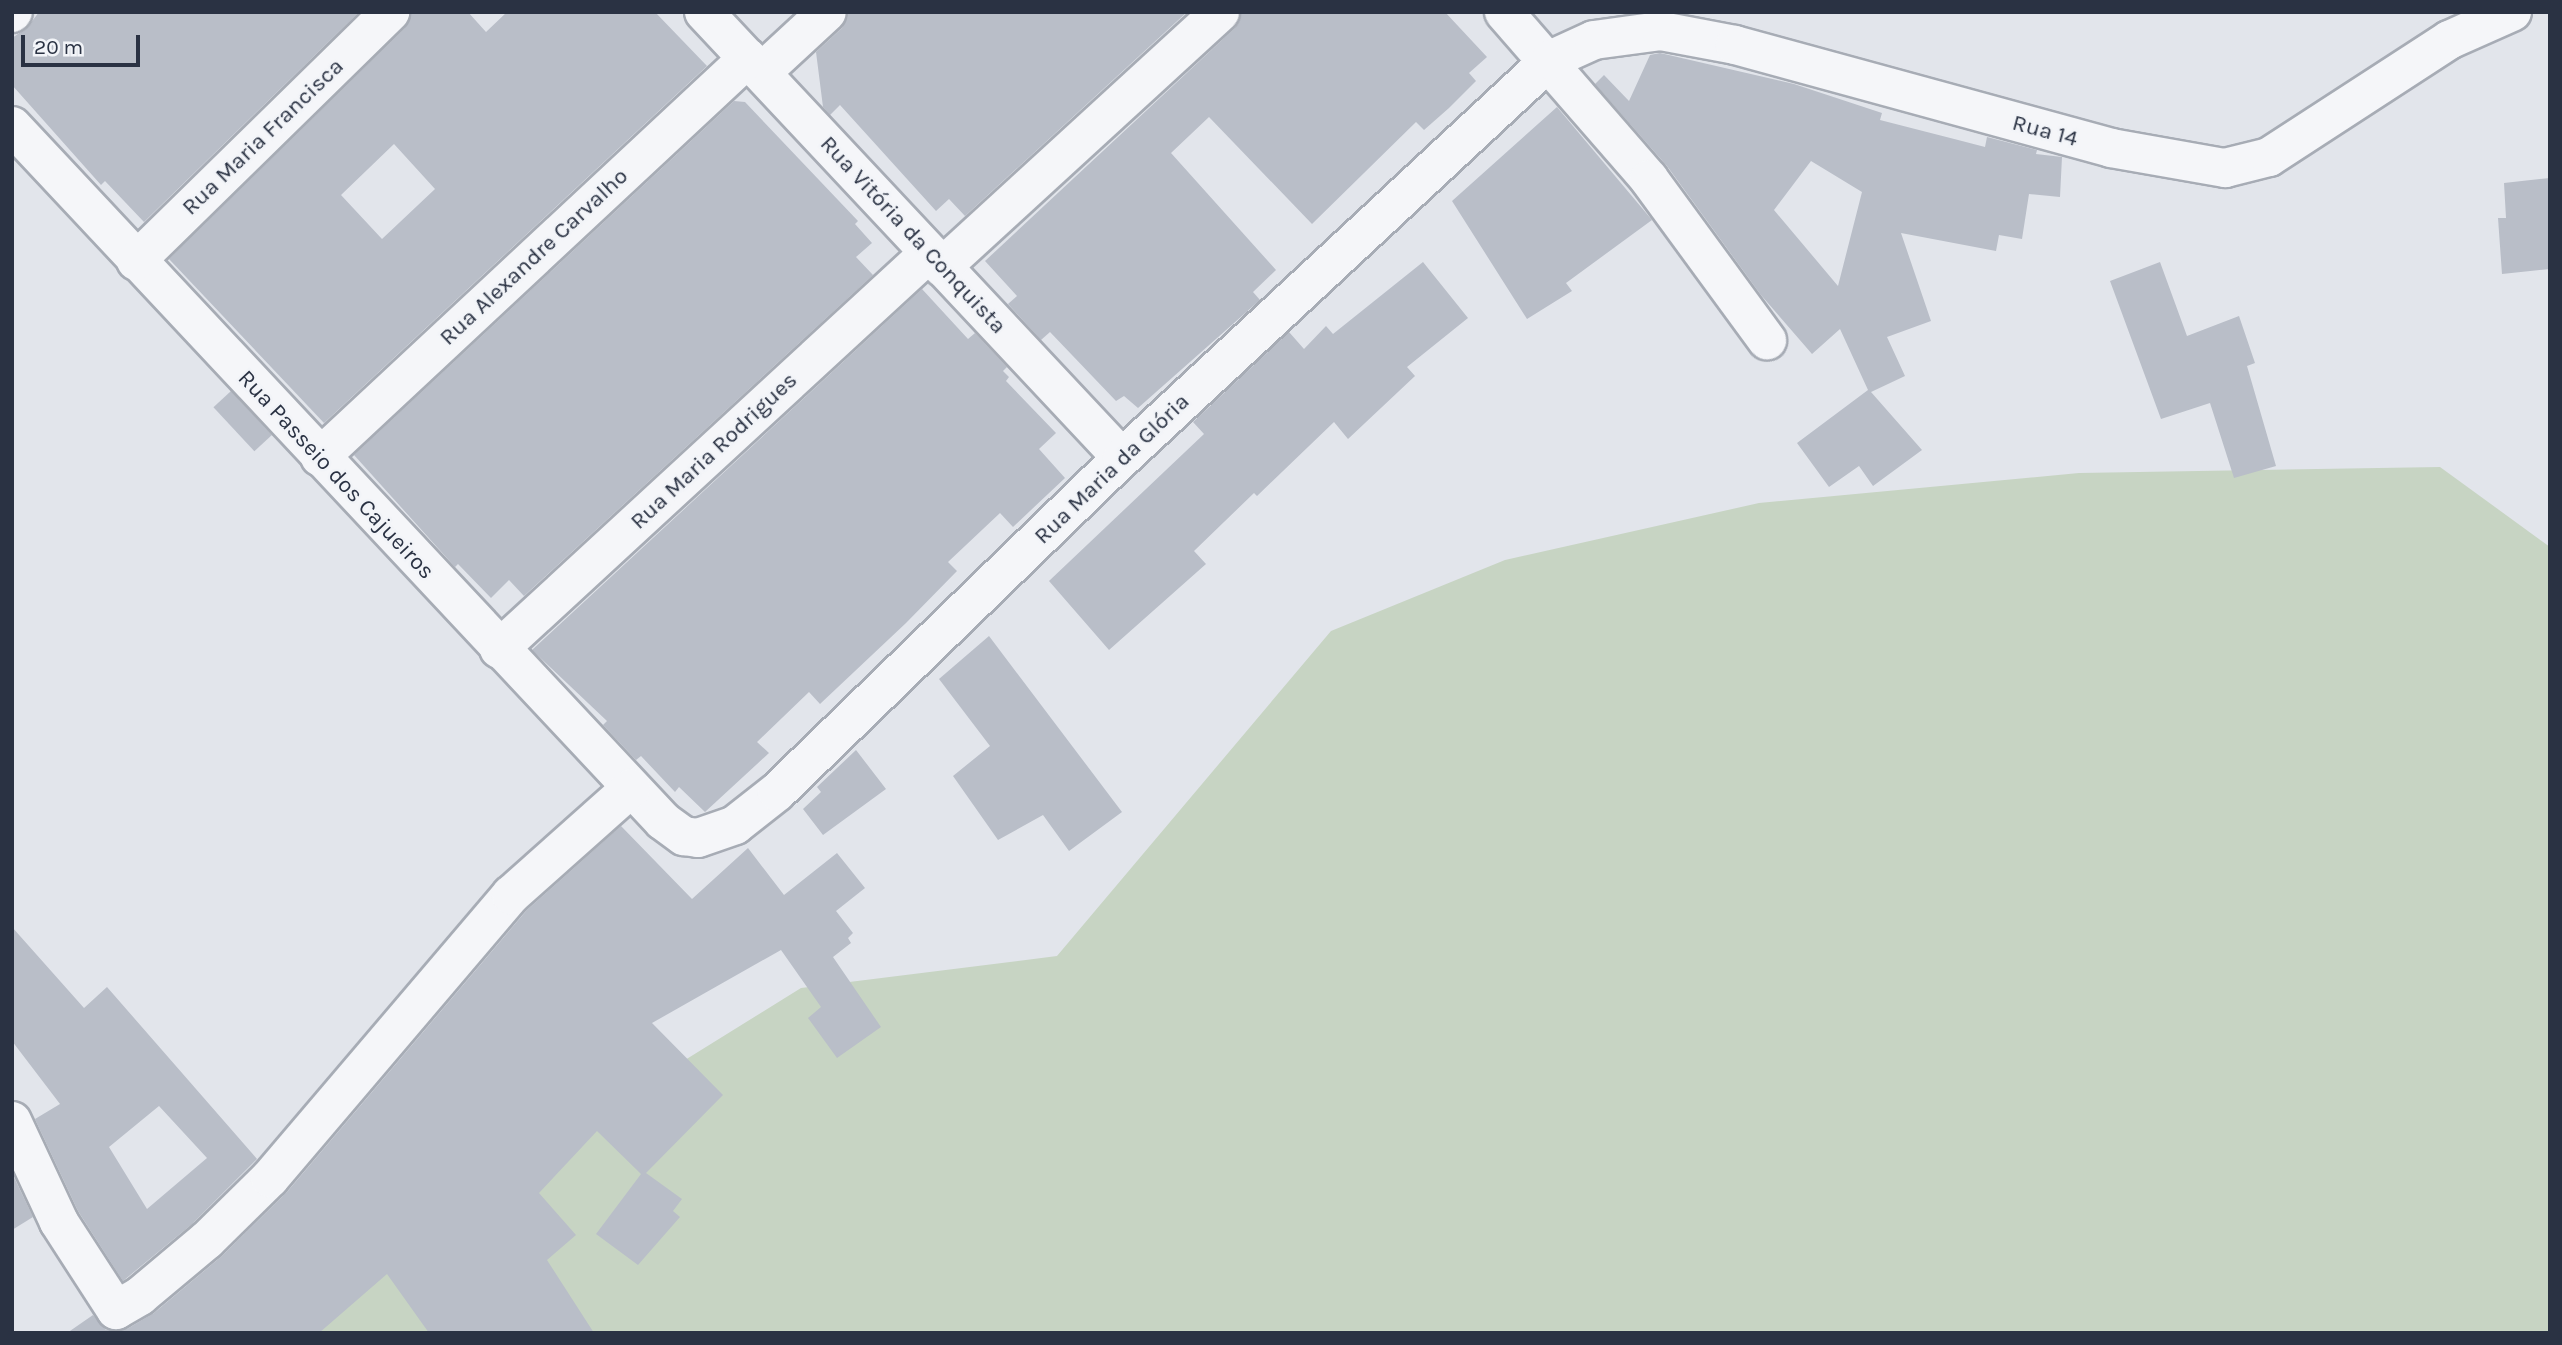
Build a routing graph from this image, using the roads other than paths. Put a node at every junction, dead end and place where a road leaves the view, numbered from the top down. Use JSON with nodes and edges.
{"nodes":[{"id":1,"x":390,"y":12,"type":"edge"},
{"id":2,"x":704,"y":12,"type":"edge"},
{"id":3,"x":827,"y":12,"type":"edge"},
{"id":4,"x":1220,"y":12,"type":"edge"},
{"id":5,"x":1504,"y":12,"type":"edge"},
{"id":6,"x":2512,"y":12,"type":"edge"},
{"id":7,"x":1550,"y":60,"type":"junction"},
{"id":8,"x":755,"y":65,"type":"junction"},
{"id":9,"x":12,"y":126,"type":"edge"},
{"id":10,"x":936,"y":260,"type":"junction"},
{"id":11,"x":136,"y":261,"type":"junction"},
{"id":12,"x":1767,"y":340,"type":"dead end"},
{"id":13,"x":320,"y":457,"type":"junction"},
{"id":14,"x":1122,"y":458,"type":"junction"},
{"id":15,"x":499,"y":649,"type":"junction"},
{"id":16,"x":631,"y":788,"type":"junction"},
{"id":17,"x":663,"y":821,"type":"joint"},
{"id":18,"x":12,"y":1121,"type":"edge"},
{"id":19,"x":120,"y":1322,"type":"edge"}],
"edges":[{"from":1,"to":11,"type":"street","name":"Rua Maria Francisca"},
{"from":2,"to":8,"type":"street","name":"Rua Vitória da Conquista"},
{"from":3,"to":8,"type":"street","name":"Rua Alexandre Carvalho"},
{"from":4,"to":10,"type":"street","name":"Rua Maria Rodrigues"},
{"from":5,"to":7,"type":"street"},
{"from":6,"to":7,"type":"street","name":"Rua 14"},
{"from":7,"to":12,"type":"street"},
{"from":7,"to":14,"type":"street","name":"Rua Maria da Glória"},
{"from":8,"to":10,"type":"street","name":"Rua Vitória da Conquista"},
{"from":8,"to":13,"type":"street","name":"Rua Alexandre Carvalho"},
{"from":9,"to":11,"type":"street","name":"Rua Passeio dos Cajueiros"},
{"from":10,"to":14,"type":"street","name":"Rua Vitória da Conquista"},
{"from":10,"to":15,"type":"street","name":"Rua Maria Rodrigues"},
{"from":11,"to":13,"type":"street","name":"Rua Passeio dos Cajueiros"},
{"from":13,"to":15,"type":"street","name":"Rua Passeio dos Cajueiros"},
{"from":14,"to":17,"type":"street","name":"Rua Maria da Glória"},
{"from":15,"to":16,"type":"street","name":"Rua Passeio dos Cajueiros"},
{"from":16,"to":17,"type":"street","name":"Rua Passeio dos Cajueiros"},
{"from":16,"to":19,"type":"street"},
{"from":18,"to":19,"type":"street"}]}
